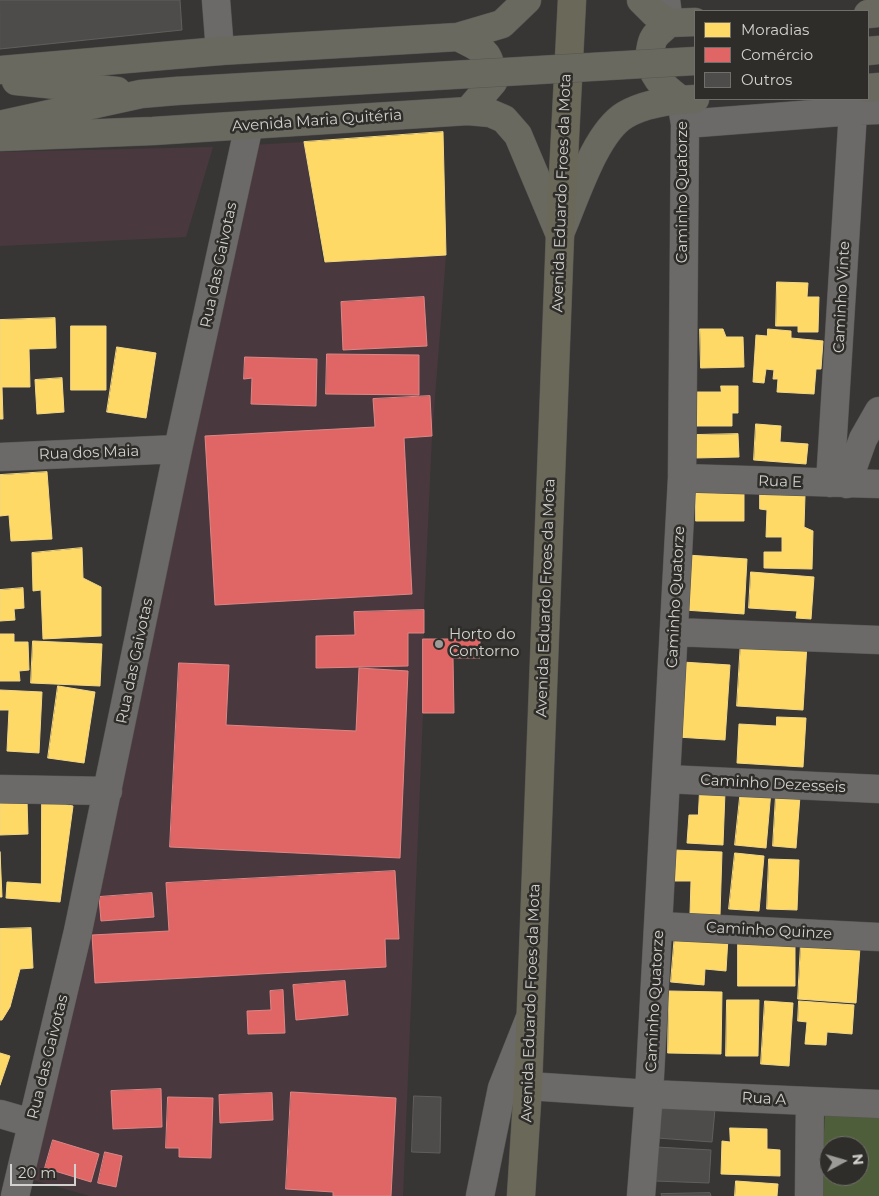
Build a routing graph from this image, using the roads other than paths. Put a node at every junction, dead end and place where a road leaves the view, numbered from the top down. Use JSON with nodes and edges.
{"nodes":[{"id":1,"x":216,"y":0,"type":"edge"},
{"id":2,"x":507,"y":0,"type":"edge"},
{"id":3,"x":527,"y":0,"type":"edge"},
{"id":4,"x":572,"y":0,"type":"edge"},
{"id":5,"x":641,"y":0,"type":"edge"},
{"id":6,"x":677,"y":15,"type":"edge"},
{"id":7,"x":487,"y":30,"type":"junction"},
{"id":8,"x":458,"y":37,"type":"junction"},
{"id":9,"x":220,"y":52,"type":"junction"},
{"id":10,"x":694,"y":61,"type":"edge"},
{"id":11,"x":0,"y":70,"type":"edge"},
{"id":12,"x":0,"y":79,"type":"edge"},
{"id":13,"x":141,"y":94,"type":"junction"},
{"id":14,"x":687,"y":107,"type":"edge"},
{"id":15,"x":866,"y":110,"type":"edge"},
{"id":16,"x":468,"y":112,"type":"junction"},
{"id":17,"x":0,"y":125,"type":"edge"},
{"id":18,"x":249,"y":125,"type":"junction"},
{"id":19,"x":0,"y":137,"type":"edge"},
{"id":20,"x":560,"y":235,"type":"junction"},
{"id":21,"x":879,"y":411,"type":"edge"},
{"id":22,"x":178,"y":449,"type":"junction"},
{"id":23,"x":0,"y":458,"type":"edge"},
{"id":24,"x":682,"y":478,"type":"junction"},
{"id":25,"x":839,"y":483,"type":"junction"},
{"id":26,"x":879,"y":484,"type":"edge"},
{"id":27,"x":674,"y":632,"type":"junction"},
{"id":28,"x":879,"y":640,"type":"edge"},
{"id":29,"x":666,"y":778,"type":"junction"},
{"id":30,"x":0,"y":789,"type":"edge"},
{"id":31,"x":879,"y":789,"type":"edge"},
{"id":32,"x":108,"y":791,"type":"junction"},
{"id":33,"x":659,"y":926,"type":"junction"},
{"id":34,"x":879,"y":937,"type":"edge"},
{"id":35,"x":531,"y":1016,"type":"junction"},
{"id":36,"x":528,"y":1086,"type":"junction"},
{"id":37,"x":649,"y":1094,"type":"junction"},
{"id":38,"x":810,"y":1101,"type":"junction"},
{"id":39,"x":879,"y":1104,"type":"edge"},
{"id":40,"x":0,"y":1114,"type":"edge"},
{"id":41,"x":31,"y":1123,"type":"junction"},
{"id":42,"x":14,"y":1196,"type":"edge"},
{"id":43,"x":480,"y":1196,"type":"edge"},
{"id":44,"x":521,"y":1196,"type":"edge"},
{"id":45,"x":641,"y":1196,"type":"edge"},
{"id":46,"x":809,"y":1196,"type":"edge"}],
"edges":[{"from":1,"to":9,"type":"street"},
{"from":2,"to":7,"type":"street"},
{"from":3,"to":7,"type":"main road"},
{"from":4,"to":20,"type":"highway","name":"Avenida Eduardo Froes da Mota"},
{"from":5,"to":6,"type":"main road"},
{"from":6,"to":14,"type":"main road"},
{"from":7,"to":8,"type":"main road"},
{"from":8,"to":9,"type":"main road"},
{"from":8,"to":16,"type":"main road"},
{"from":9,"to":11,"type":"main road"},
{"from":10,"to":13,"type":"main road","bridge":true},
{"from":12,"to":13,"type":"main road"},
{"from":13,"to":17,"type":"main road"},
{"from":14,"to":15,"type":"street"},
{"from":14,"to":20,"type":"main road"},
{"from":14,"to":24,"type":"street","name":"Caminho Quatorze"},
{"from":15,"to":25,"type":"street","name":"Caminho Vinte"},
{"from":16,"to":18,"type":"main road","name":"Avenida Maria Quitéria"},
{"from":16,"to":20,"type":"main road","name":"Avenida Maria Quitéria"},
{"from":18,"to":19,"type":"main road","name":"Avenida Maria Quitéria"},
{"from":18,"to":22,"type":"street","name":"Rua das Gaivotas"},
{"from":20,"to":35,"type":"highway","name":"Avenida Eduardo Froes da Mota"},
{"from":21,"to":25,"type":"street"},
{"from":22,"to":23,"type":"street","name":"Rua dos Maia"},
{"from":22,"to":32,"type":"street","name":"Rua das Gaivotas"},
{"from":24,"to":25,"type":"street","name":"Rua E"},
{"from":24,"to":27,"type":"street","name":"Caminho Quatorze"},
{"from":25,"to":26,"type":"street","name":"Rua E"},
{"from":27,"to":28,"type":"street"},
{"from":27,"to":29,"type":"street","name":"Caminho Quatorze"},
{"from":29,"to":31,"type":"street","name":"Caminho Dezesseis"},
{"from":29,"to":33,"type":"street","name":"Caminho Quatorze"},
{"from":30,"to":32,"type":"street"},
{"from":32,"to":41,"type":"street","name":"Rua das Gaivotas"},
{"from":33,"to":34,"type":"street","name":"Caminho Quinze"},
{"from":33,"to":37,"type":"street","name":"Caminho Quatorze"},
{"from":35,"to":36,"type":"highway","name":"Avenida Eduardo Froes da Mota"},
{"from":35,"to":43,"type":"street"},
{"from":36,"to":37,"type":"street","name":"Rua A"},
{"from":36,"to":44,"type":"highway","name":"Avenida Eduardo Froes da Mota"},
{"from":37,"to":38,"type":"street","name":"Rua A"},
{"from":37,"to":45,"type":"street","name":"Caminho Quatorze"},
{"from":38,"to":39,"type":"street","name":"Rua A"},
{"from":38,"to":46,"type":"street"},
{"from":40,"to":41,"type":"street"},
{"from":41,"to":42,"type":"street","name":"Rua das Gaivotas"}]}
